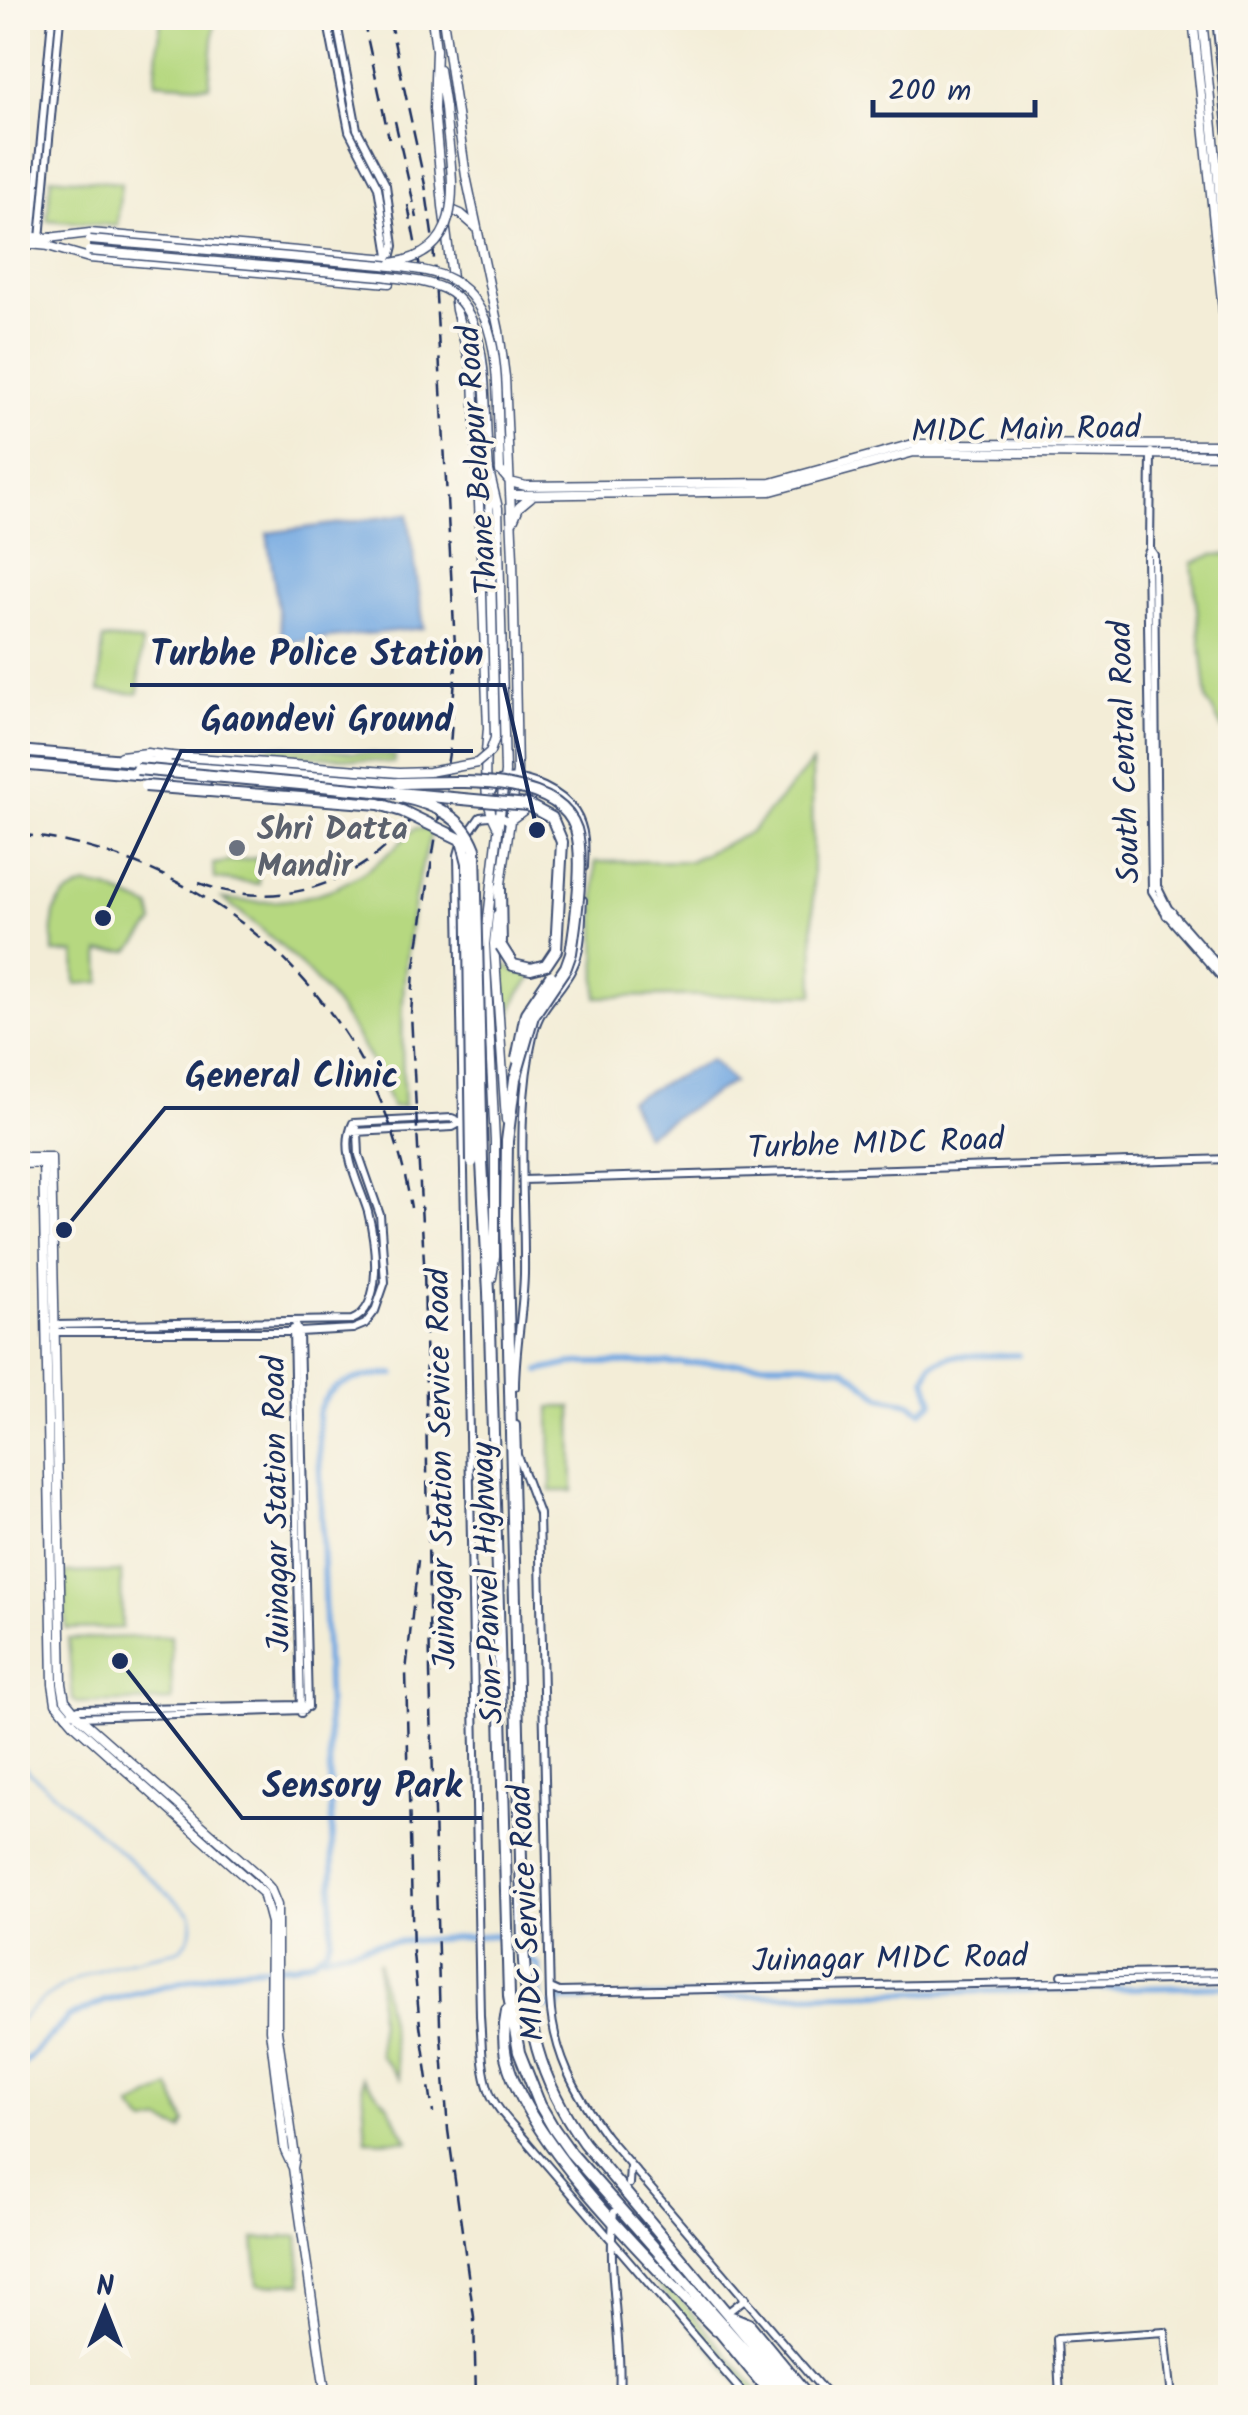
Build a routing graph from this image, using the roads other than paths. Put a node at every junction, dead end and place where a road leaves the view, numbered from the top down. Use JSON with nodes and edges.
{"nodes":[{"id":1,"x":52,"y":18,"type":"edge"},
{"id":2,"x":60,"y":18,"type":"edge"},
{"id":3,"x":327,"y":18,"type":"edge"},
{"id":4,"x":336,"y":18,"type":"edge"},
{"id":5,"x":432,"y":18,"type":"edge"},
{"id":6,"x":443,"y":18,"type":"edge"},
{"id":7,"x":1193,"y":18,"type":"edge"},
{"id":8,"x":1202,"y":18,"type":"edge"},
{"id":9,"x":1216,"y":18,"type":"edge"},
{"id":10,"x":436,"y":50,"type":"junction"},
{"id":11,"x":340,"y":64,"type":"junction"},
{"id":12,"x":1207,"y":108,"type":"junction"},
{"id":13,"x":1230,"y":159,"type":"edge"},
{"id":14,"x":443,"y":206,"type":"junction"},
{"id":15,"x":477,"y":228,"type":"junction"},
{"id":16,"x":18,"y":239,"type":"edge"},
{"id":17,"x":40,"y":241,"type":"junction"},
{"id":18,"x":386,"y":262,"type":"junction"},
{"id":19,"x":388,"y":283,"type":"joint"},
{"id":20,"x":1230,"y":300,"type":"edge"},
{"id":21,"x":1230,"y":445,"type":"edge"},
{"id":22,"x":1151,"y":450,"type":"junction"},
{"id":23,"x":1230,"y":455,"type":"edge"},
{"id":24,"x":505,"y":470,"type":"junction"},
{"id":25,"x":484,"y":471,"type":"junction"},
{"id":26,"x":510,"y":482,"type":"junction"},
{"id":27,"x":701,"y":488,"type":"junction"},
{"id":28,"x":526,"y":491,"type":"junction"},
{"id":29,"x":510,"y":495,"type":"junction"},
{"id":30,"x":540,"y":495,"type":"junction"},
{"id":31,"x":511,"y":525,"type":"junction"},
{"id":32,"x":490,"y":539,"type":"junction"},
{"id":33,"x":500,"y":562,"type":"junction"},
{"id":34,"x":482,"y":563,"type":"junction"},
{"id":35,"x":18,"y":751,"type":"edge"},
{"id":36,"x":18,"y":764,"type":"edge"},
{"id":37,"x":101,"y":765,"type":"junction"},
{"id":38,"x":122,"y":773,"type":"junction"},
{"id":39,"x":220,"y":775,"type":"junction"},
{"id":40,"x":504,"y":779,"type":"junction"},
{"id":41,"x":516,"y":781,"type":"junction"},
{"id":42,"x":537,"y":784,"type":"junction"},
{"id":43,"x":489,"y":796,"type":"junction"},
{"id":44,"x":495,"y":815,"type":"junction"},
{"id":45,"x":509,"y":821,"type":"junction"},
{"id":46,"x":500,"y":888,"type":"junction"},
{"id":47,"x":1230,"y":983,"type":"edge"},
{"id":48,"x":462,"y":1122,"type":"junction"},
{"id":49,"x":353,"y":1132,"type":"junction"},
{"id":50,"x":507,"y":1141,"type":"junction"},
{"id":51,"x":1230,"y":1159,"type":"edge"},
{"id":52,"x":18,"y":1160,"type":"edge"},
{"id":53,"x":477,"y":1162,"type":"junction"},
{"id":54,"x":523,"y":1180,"type":"junction"},
{"id":55,"x":490,"y":1292,"type":"junction"},
{"id":56,"x":295,"y":1322,"type":"junction"},
{"id":57,"x":117,"y":1328,"type":"junction"},
{"id":58,"x":53,"y":1329,"type":"junction"},
{"id":59,"x":296,"y":1332,"type":"junction"},
{"id":60,"x":513,"y":1455,"type":"junction"},
{"id":61,"x":73,"y":1715,"type":"junction"},
{"id":62,"x":1062,"y":1975,"type":"dead end"},
{"id":63,"x":1230,"y":1975,"type":"edge"},
{"id":64,"x":550,"y":1988,"type":"junction"},
{"id":65,"x":509,"y":1996,"type":"junction"},
{"id":66,"x":630,"y":2164,"type":"junction"},
{"id":67,"x":623,"y":2177,"type":"tunnel mouth"},
{"id":68,"x":629,"y":2184,"type":"tunnel mouth"},
{"id":69,"x":616,"y":2219,"type":"junction"},
{"id":70,"x":611,"y":2239,"type":"junction"},
{"id":71,"x":746,"y":2298,"type":"junction"},
{"id":72,"x":710,"y":2307,"type":"junction"},
{"id":73,"x":730,"y":2314,"type":"junction"},
{"id":74,"x":716,"y":2330,"type":"junction"},
{"id":75,"x":326,"y":2398,"type":"edge"},
{"id":76,"x":619,"y":2398,"type":"edge"},
{"id":77,"x":747,"y":2398,"type":"edge"},
{"id":78,"x":774,"y":2398,"type":"edge"},
{"id":79,"x":786,"y":2398,"type":"edge"},
{"id":80,"x":798,"y":2398,"type":"edge"},
{"id":81,"x":810,"y":2398,"type":"edge"},
{"id":82,"x":830,"y":2398,"type":"edge"},
{"id":83,"x":1060,"y":2398,"type":"edge"},
{"id":84,"x":1172,"y":2398,"type":"edge"}],
"edges":[{"from":1,"to":17,"type":"street"},
{"from":2,"to":17,"type":"street"},
{"from":3,"to":11,"type":"street"},
{"from":4,"to":11,"type":"street"},
{"from":5,"to":10,"type":"main road","name":"Thane Belapur Road"},
{"from":6,"to":15,"type":"main road","name":"Thane Belapur Road"},
{"from":7,"to":12,"type":"main road"},
{"from":8,"to":12,"type":"main road"},
{"from":9,"to":13,"type":"street"},
{"from":10,"to":14,"type":"main road","name":"Thane Belapur Road"},
{"from":10,"to":18,"type":"main road","bridge":true},
{"from":11,"to":18,"type":"street"},
{"from":12,"to":20,"type":"main road"},
{"from":12,"to":21,"type":"main road"},
{"from":14,"to":15,"type":"main road"},
{"from":14,"to":25,"type":"main road","name":"Thane Belapur Road"},
{"from":15,"to":24,"type":"main road","name":"Thane Belapur Road"},
{"from":16,"to":17,"type":"main road"},
{"from":17,"to":18,"type":"main road","bridge":true},
{"from":17,"to":18,"type":"main road"},
{"from":17,"to":19,"type":"main road"},
{"from":17,"to":25,"type":"main road","bridge":true},
{"from":18,"to":19,"type":"street"},
{"from":18,"to":24,"type":"main road","bridge":true},
{"from":21,"to":22,"type":"main road","name":"MIDC Main Road"},
{"from":21,"to":23,"type":"main road"},
{"from":22,"to":23,"type":"main road","name":"MIDC Main Road"},
{"from":22,"to":27,"type":"main road","name":"MIDC Main Road"},
{"from":22,"to":47,"type":"street","name":"South Central Road"},
{"from":24,"to":26,"type":"main road"},
{"from":24,"to":28,"type":"main road"},
{"from":24,"to":29,"type":"main road"},
{"from":25,"to":32,"type":"main road"},
{"from":25,"to":33,"type":"main road","name":"Thane Belapur Road"},
{"from":25,"to":34,"type":"main road","name":"Thane Belapur Road"},
{"from":26,"to":28,"type":"main road","name":"MIDC Main Road"},
{"from":26,"to":29,"type":"main road","name":"Thane Belapur Road"},
{"from":27,"to":28,"type":"main road","name":"MIDC Main Road"},
{"from":27,"to":30,"type":"main road","name":"MIDC Main Road"},
{"from":28,"to":29,"type":"main road","name":"MIDC Main Road"},
{"from":28,"to":30,"type":"main road","name":"MIDC Main Road"},
{"from":29,"to":31,"type":"main road","name":"Thane Belapur Road"},
{"from":30,"to":31,"type":"main road"},
{"from":31,"to":41,"type":"main road","name":"Thane Belapur Road"},
{"from":32,"to":33,"type":"main road"},
{"from":32,"to":34,"type":"main road"},
{"from":32,"to":37,"type":"main road","bridge":true},
{"from":33,"to":40,"type":"main road","name":"Thane Belapur Road"},
{"from":34,"to":43,"type":"main road","name":"Thane Belapur Road"},
{"from":35,"to":37,"type":"highway"},
{"from":36,"to":37,"type":"highway"},
{"from":37,"to":38,"type":"highway"},
{"from":37,"to":39,"type":"highway"},
{"from":37,"to":53,"type":"highway","bridge":true},
{"from":38,"to":39,"type":"highway"},
{"from":38,"to":46,"type":"highway","bridge":true},
{"from":39,"to":50,"type":"highway","name":"Sion-Panvel Highway","bridge":true},
{"from":39,"to":53,"type":"highway","bridge":true},
{"from":40,"to":41,"type":"street","name":"MIDC Service Road"},
{"from":40,"to":43,"type":"street"},
{"from":40,"to":44,"type":"main road","name":"Thane Belapur Road"},
{"from":41,"to":42,"type":"street","name":"MIDC Service Road"},
{"from":41,"to":45,"type":"main road","name":"Thane Belapur Road"},
{"from":42,"to":45,"type":"main road"},
{"from":42,"to":54,"type":"street","name":"MIDC Service Road"},
{"from":43,"to":44,"type":"main road","name":"Thane Belapur Road"},
{"from":44,"to":45,"type":"street"},
{"from":44,"to":48,"type":"street","name":"Juinagar Station Service Road"},
{"from":44,"to":55,"type":"main road","name":"Thane Belapur Road"},
{"from":45,"to":46,"type":"main road","name":"Thane Belapur Road"},
{"from":46,"to":50,"type":"main road","name":"Thane Belapur Road"},
{"from":48,"to":49,"type":"street"},
{"from":48,"to":49,"type":"street"},
{"from":48,"to":70,"type":"street","name":"Juinagar Station Service Road"},
{"from":49,"to":56,"type":"street"},
{"from":49,"to":59,"type":"street"},
{"from":50,"to":60,"type":"highway","name":"Sion-Panvel Highway"},
{"from":51,"to":54,"type":"street","name":"Turbhe MIDC Road"},
{"from":52,"to":58,"type":"main road"},
{"from":53,"to":55,"type":"highway","name":"Sion-Panvel Highway"},
{"from":54,"to":60,"type":"street","name":"MIDC Service Road"},
{"from":55,"to":65,"type":"highway","name":"Sion-Panvel Highway"},
{"from":56,"to":57,"type":"street"},
{"from":56,"to":59,"type":"street","name":"Juinagar Station Road"},
{"from":57,"to":58,"type":"street"},
{"from":57,"to":59,"type":"street"},
{"from":58,"to":61,"type":"main road"},
{"from":59,"to":61,"type":"street","name":"Juinagar Station Road"},
{"from":60,"to":64,"type":"street","name":"MIDC Service Road"},
{"from":60,"to":73,"type":"highway","name":"Sion-Panvel Highway"},
{"from":61,"to":75,"type":"main road"},
{"from":62,"to":63,"type":"street","name":"Juinagar MIDC Road"},
{"from":63,"to":64,"type":"street","name":"Juinagar MIDC Road"},
{"from":64,"to":66,"type":"street","name":"MIDC Service Road"},
{"from":65,"to":69,"type":"highway"},
{"from":65,"to":72,"type":"highway","name":"Sion-Panvel Highway"},
{"from":66,"to":67,"type":"street"},
{"from":66,"to":68,"type":"street"},
{"from":66,"to":71,"type":"street","name":"MIDC Service Road"},
{"from":69,"to":70,"type":"street"},
{"from":69,"to":74,"type":"highway"},
{"from":70,"to":76,"type":"street"},
{"from":70,"to":77,"type":"street","name":"Juinagar Station Service Road"},
{"from":71,"to":73,"type":"street"},
{"from":71,"to":82,"type":"street","name":"MIDC Service Road"},
{"from":72,"to":74,"type":"highway"},
{"from":72,"to":79,"type":"highway","name":"Sion-Panvel Highway"},
{"from":73,"to":80,"type":"highway"},
{"from":73,"to":81,"type":"highway"},
{"from":74,"to":78,"type":"highway"},
{"from":83,"to":84,"type":"street"}]}
